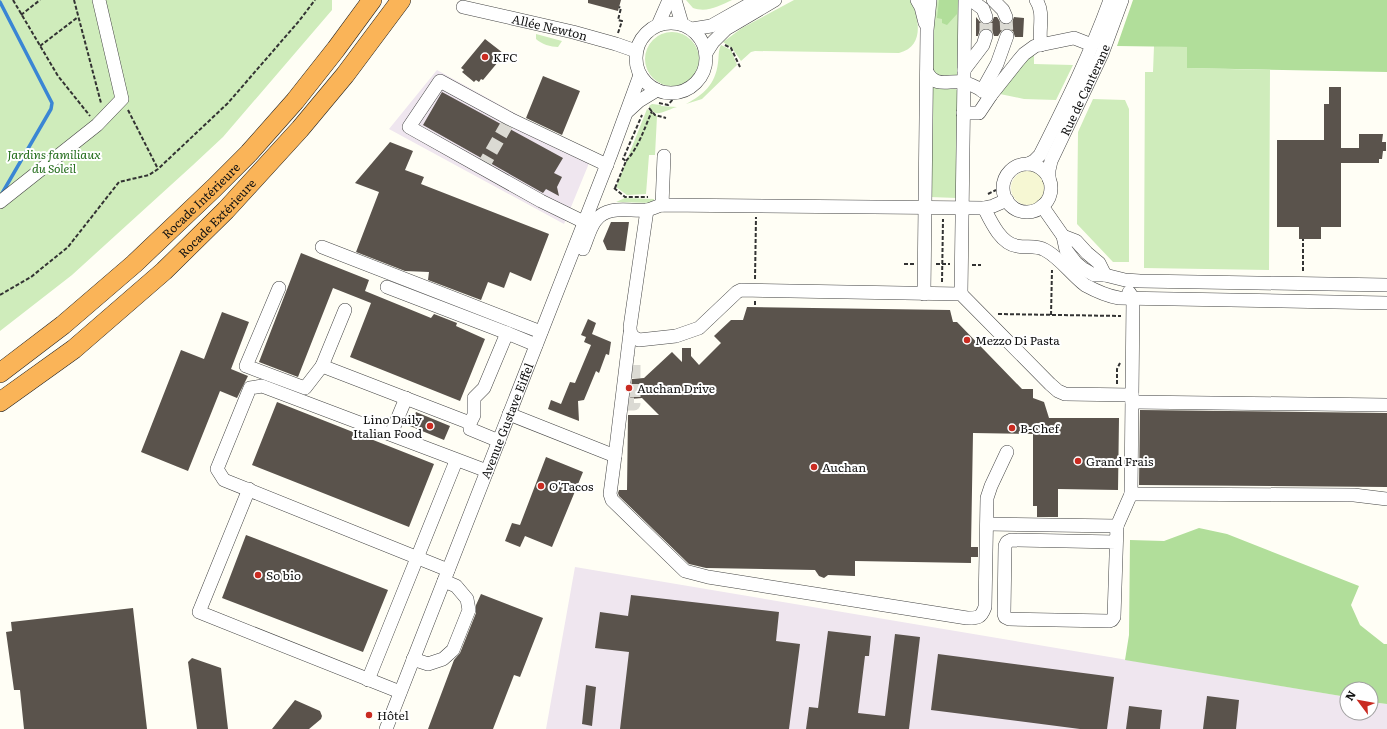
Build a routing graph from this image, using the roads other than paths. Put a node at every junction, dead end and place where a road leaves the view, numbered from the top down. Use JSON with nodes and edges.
{"nodes":[{"id":1,"x":99,"y":0,"type":"edge"},
{"id":2,"x":372,"y":0,"type":"edge"},
{"id":3,"x":401,"y":0,"type":"edge"},
{"id":4,"x":669,"y":0,"type":"edge"},
{"id":5,"x":675,"y":0,"type":"edge"},
{"id":6,"x":757,"y":0,"type":"edge"},
{"id":7,"x":775,"y":0,"type":"edge"},
{"id":8,"x":917,"y":0,"type":"edge"},
{"id":9,"x":930,"y":0,"type":"edge"},
{"id":10,"x":965,"y":0,"type":"edge"},
{"id":11,"x":972,"y":0,"type":"edge"},
{"id":12,"x":993,"y":0,"type":"edge"},
{"id":13,"x":1036,"y":0,"type":"edge"},
{"id":14,"x":1110,"y":0,"type":"edge"},
{"id":15,"x":1122,"y":0,"type":"edge"},
{"id":16,"x":463,"y":7,"type":"dead end"},
{"id":17,"x":986,"y":17,"type":"tunnel mouth"},
{"id":18,"x":1006,"y":17,"type":"tunnel mouth"},
{"id":19,"x":658,"y":25,"type":"junction"},
{"id":20,"x":687,"y":26,"type":"junction"},
{"id":21,"x":927,"y":30,"type":"junction"},
{"id":22,"x":986,"y":36,"type":"tunnel mouth"},
{"id":23,"x":1007,"y":36,"type":"tunnel mouth"},
{"id":24,"x":1041,"y":45,"type":"junction"},
{"id":25,"x":1092,"y":45,"type":"junction"},
{"id":26,"x":636,"y":51,"type":"junction"},
{"id":27,"x":706,"y":53,"type":"junction"},
{"id":28,"x":927,"y":72,"type":"junction"},
{"id":29,"x":640,"y":75,"type":"junction"},
{"id":30,"x":964,"y":76,"type":"junction"},
{"id":31,"x":657,"y":90,"type":"junction"},
{"id":32,"x":986,"y":93,"type":"junction"},
{"id":33,"x":627,"y":112,"type":"junction"},
{"id":34,"x":963,"y":113,"type":"junction"},
{"id":35,"x":664,"y":156,"type":"dead end"},
{"id":36,"x":1028,"y":164,"type":"junction"},
{"id":37,"x":607,"y":165,"type":"junction"},
{"id":38,"x":1049,"y":178,"type":"junction"},
{"id":39,"x":662,"y":200,"type":"junction"},
{"id":40,"x":1007,"y":200,"type":"junction"},
{"id":41,"x":0,"y":202,"type":"edge"},
{"id":42,"x":1042,"y":206,"type":"junction"},
{"id":43,"x":925,"y":208,"type":"junction"},
{"id":44,"x":962,"y":208,"type":"junction"},
{"id":45,"x":984,"y":208,"type":"junction"},
{"id":46,"x":647,"y":210,"type":"junction"},
{"id":47,"x":584,"y":222,"type":"junction"},
{"id":48,"x":322,"y":247,"type":"dead end"},
{"id":49,"x":563,"y":277,"type":"junction"},
{"id":50,"x":1125,"y":280,"type":"junction"},
{"id":51,"x":1387,"y":285,"type":"edge"},
{"id":52,"x":387,"y":287,"type":"dead end"},
{"id":53,"x":279,"y":288,"type":"dead end"},
{"id":54,"x":924,"y":294,"type":"junction"},
{"id":55,"x":961,"y":294,"type":"junction"},
{"id":56,"x":1133,"y":298,"type":"junction"},
{"id":57,"x":1387,"y":303,"type":"edge"},
{"id":58,"x":345,"y":310,"type":"dead end"},
{"id":59,"x":541,"y":332,"type":"junction"},
{"id":60,"x":507,"y":333,"type":"junction"},
{"id":61,"x":630,"y":333,"type":"junction"},
{"id":62,"x":536,"y":345,"type":"junction"},
{"id":63,"x":322,"y":366,"type":"junction"},
{"id":64,"x":0,"y":372,"type":"edge"},
{"id":65,"x":406,"y":398,"type":"junction"},
{"id":66,"x":1132,"y":399,"type":"junction"},
{"id":67,"x":0,"y":402,"type":"edge"},
{"id":68,"x":1387,"y":405,"type":"edge"},
{"id":69,"x":509,"y":414,"type":"junction"},
{"id":70,"x":470,"y":423,"type":"junction"},
{"id":71,"x":391,"y":434,"type":"junction"},
{"id":72,"x":499,"y":440,"type":"junction"},
{"id":73,"x":1007,"y":452,"type":"dead end"},
{"id":74,"x":615,"y":456,"type":"junction"},
{"id":75,"x":456,"y":461,"type":"junction"},
{"id":76,"x":487,"y":472,"type":"junction"},
{"id":77,"x":248,"y":489,"type":"junction"},
{"id":78,"x":1131,"y":494,"type":"junction"},
{"id":79,"x":1387,"y":499,"type":"edge"},
{"id":80,"x":987,"y":524,"type":"junction"},
{"id":81,"x":1117,"y":526,"type":"junction"},
{"id":82,"x":1116,"y":542,"type":"junction"},
{"id":83,"x":418,"y":557,"type":"junction"},
{"id":84,"x":446,"y":575,"type":"junction"},
{"id":85,"x":413,"y":659,"type":"junction"},
{"id":86,"x":368,"y":680,"type":"junction"},
{"id":87,"x":400,"y":692,"type":"junction"},
{"id":88,"x":386,"y":729,"type":"edge"}],
"edges":[{"from":1,"to":41,"type":"street"},
{"from":2,"to":64,"type":"highway","name":"Rocade Intérieure"},
{"from":3,"to":67,"type":"highway","name":"Rocade Extérieure"},
{"from":4,"to":19,"type":"street"},
{"from":5,"to":20,"type":"street"},
{"from":6,"to":20,"type":"street"},
{"from":7,"to":27,"type":"street"},
{"from":8,"to":21,"type":"street"},
{"from":9,"to":21,"type":"street"},
{"from":10,"to":30,"type":"street"},
{"from":11,"to":17,"type":"street"},
{"from":12,"to":18,"type":"street"},
{"from":13,"to":24,"type":"street"},
{"from":14,"to":25,"type":"street","name":"Rue de Canterane"},
{"from":15,"to":38,"type":"street","name":"Rue de Canterane"},
{"from":16,"to":26,"type":"street","name":"Allée Newton"},
{"from":19,"to":20,"type":"street"},
{"from":19,"to":26,"type":"street"},
{"from":20,"to":27,"type":"street"},
{"from":21,"to":28,"type":"street"},
{"from":22,"to":30,"type":"street"},
{"from":23,"to":32,"type":"street"},
{"from":24,"to":25,"type":"street"},
{"from":24,"to":32,"type":"street"},
{"from":25,"to":36,"type":"street","name":"Rue de Canterane"},
{"from":26,"to":29,"type":"street"},
{"from":27,"to":31,"type":"street"},
{"from":28,"to":30,"type":"street"},
{"from":28,"to":43,"type":"street"},
{"from":29,"to":31,"type":"street"},
{"from":29,"to":33,"type":"street","name":"Avenue Gustave Eiffel"},
{"from":30,"to":32,"type":"street"},
{"from":30,"to":34,"type":"street"},
{"from":31,"to":33,"type":"street","name":"Avenue Gustave Eiffel"},
{"from":32,"to":34,"type":"street"},
{"from":33,"to":37,"type":"street","name":"Avenue Gustave Eiffel"},
{"from":34,"to":44,"type":"street"},
{"from":35,"to":39,"type":"street"},
{"from":36,"to":38,"type":"street"},
{"from":36,"to":40,"type":"street"},
{"from":37,"to":47,"type":"street","name":"Avenue Gustave Eiffel"},
{"from":37,"to":47,"type":"street"},
{"from":38,"to":42,"type":"street"},
{"from":39,"to":43,"type":"street"},
{"from":39,"to":46,"type":"street"},
{"from":40,"to":42,"type":"street"},
{"from":40,"to":45,"type":"street"},
{"from":42,"to":50,"type":"street"},
{"from":43,"to":44,"type":"street"},
{"from":43,"to":54,"type":"street"},
{"from":44,"to":45,"type":"street"},
{"from":44,"to":55,"type":"street"},
{"from":45,"to":56,"type":"street"},
{"from":46,"to":49,"type":"street"},
{"from":46,"to":61,"type":"street"},
{"from":47,"to":49,"type":"street","name":"Avenue Gustave Eiffel"},
{"from":48,"to":59,"type":"street"},
{"from":49,"to":59,"type":"street","name":"Avenue Gustave Eiffel"},
{"from":50,"to":51,"type":"street"},
{"from":50,"to":56,"type":"street"},
{"from":52,"to":60,"type":"street"},
{"from":53,"to":63,"type":"street"},
{"from":54,"to":55,"type":"street"},
{"from":54,"to":61,"type":"street"},
{"from":55,"to":66,"type":"street"},
{"from":56,"to":57,"type":"street"},
{"from":56,"to":66,"type":"street"},
{"from":58,"to":63,"type":"street"},
{"from":59,"to":62,"type":"street","name":"Avenue Gustave Eiffel"},
{"from":60,"to":62,"type":"street"},
{"from":60,"to":70,"type":"street"},
{"from":61,"to":74,"type":"street"},
{"from":62,"to":69,"type":"street","name":"Avenue Gustave Eiffel"},
{"from":63,"to":65,"type":"street"},
{"from":65,"to":70,"type":"street"},
{"from":65,"to":71,"type":"street"},
{"from":66,"to":68,"type":"street"},
{"from":66,"to":78,"type":"street"},
{"from":69,"to":72,"type":"street","name":"Avenue Gustave Eiffel"},
{"from":69,"to":74,"type":"street"},
{"from":70,"to":72,"type":"street"},
{"from":71,"to":75,"type":"street"},
{"from":71,"to":77,"type":"street"},
{"from":72,"to":76,"type":"street","name":"Avenue Gustave Eiffel"},
{"from":73,"to":80,"type":"street"},
{"from":74,"to":80,"type":"street"},
{"from":75,"to":76,"type":"street"},
{"from":75,"to":83,"type":"street"},
{"from":76,"to":84,"type":"street","name":"Avenue Gustave Eiffel"},
{"from":77,"to":83,"type":"street"},
{"from":77,"to":86,"type":"street"},
{"from":78,"to":79,"type":"street"},
{"from":78,"to":81,"type":"street"},
{"from":80,"to":81,"type":"street"},
{"from":81,"to":82,"type":"street"},
{"from":82,"to":82,"type":"street"},
{"from":83,"to":84,"type":"street"},
{"from":83,"to":86,"type":"street"},
{"from":84,"to":85,"type":"street","name":"Avenue Gustave Eiffel"},
{"from":84,"to":85,"type":"street"},
{"from":85,"to":87,"type":"street","name":"Avenue Gustave Eiffel"},
{"from":86,"to":87,"type":"street"},
{"from":87,"to":88,"type":"street","name":"Avenue Gustave Eiffel"}]}
